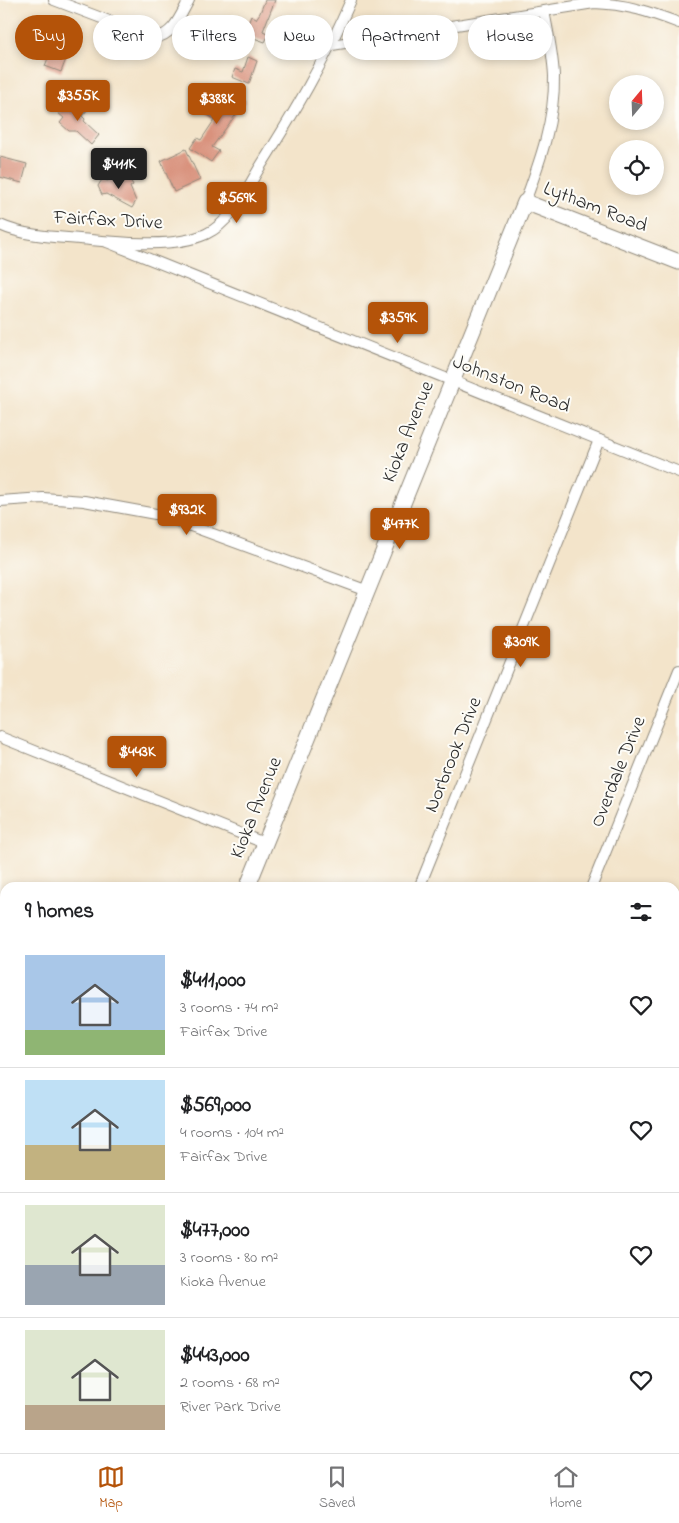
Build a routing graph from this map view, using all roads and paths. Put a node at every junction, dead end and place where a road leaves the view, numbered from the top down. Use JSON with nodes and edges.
{"nodes":[{"id":1,"x":54,"y":0,"type":"edge"},
{"id":2,"x":189,"y":0,"type":"edge"},
{"id":3,"x":351,"y":0,"type":"edge"},
{"id":4,"x":544,"y":11,"type":"junction"},
{"id":5,"x":679,"y":24,"type":"edge"},
{"id":6,"x":333,"y":43,"type":"edge"},
{"id":7,"x":333,"y":45,"type":"edge"},
{"id":8,"x":323,"y":60,"type":"edge"},
{"id":9,"x":525,"y":202,"type":"junction"},
{"id":10,"x":0,"y":225,"type":"edge"},
{"id":11,"x":108,"y":242,"type":"junction"},
{"id":12,"x":679,"y":262,"type":"edge"},
{"id":13,"x":451,"y":380,"type":"junction"},
{"id":14,"x":599,"y":440,"type":"junction"},
{"id":15,"x":679,"y":472,"type":"edge"},
{"id":16,"x":0,"y":500,"type":"edge"},
{"id":17,"x":368,"y":591,"type":"junction"},
{"id":18,"x":679,"y":670,"type":"edge"},
{"id":19,"x":0,"y":737,"type":"edge"},
{"id":20,"x":264,"y":843,"type":"junction"},
{"id":21,"x":249,"y":882,"type":"edge"},
{"id":22,"x":421,"y":882,"type":"edge"},
{"id":23,"x":593,"y":882,"type":"edge"}],
"edges":[{"from":1,"to":2,"type":"street"},
{"from":3,"to":6,"type":"street","name":"Fairfax Drive"},
{"from":4,"to":5,"type":"street"},
{"from":4,"to":7,"type":"street"},
{"from":4,"to":9,"type":"street","name":"Kioka Avenue"},
{"from":8,"to":11,"type":"street","name":"Fairfax Drive"},
{"from":9,"to":12,"type":"street","name":"Lytham Road"},
{"from":9,"to":13,"type":"street","name":"Kioka Avenue"},
{"from":10,"to":11,"type":"street","name":"Fairfax Drive"},
{"from":11,"to":13,"type":"street","name":"Johnston Road"},
{"from":13,"to":14,"type":"street","name":"Johnston Road"},
{"from":13,"to":17,"type":"street","name":"Kioka Avenue"},
{"from":14,"to":15,"type":"street","name":"Johnston Road"},
{"from":14,"to":22,"type":"street","name":"Norbrook Drive"},
{"from":16,"to":17,"type":"street"},
{"from":17,"to":20,"type":"street","name":"Kioka Avenue"},
{"from":18,"to":23,"type":"street","name":"Overdale Drive"},
{"from":19,"to":20,"type":"street"},
{"from":20,"to":21,"type":"street","name":"Kioka Avenue"}]}
